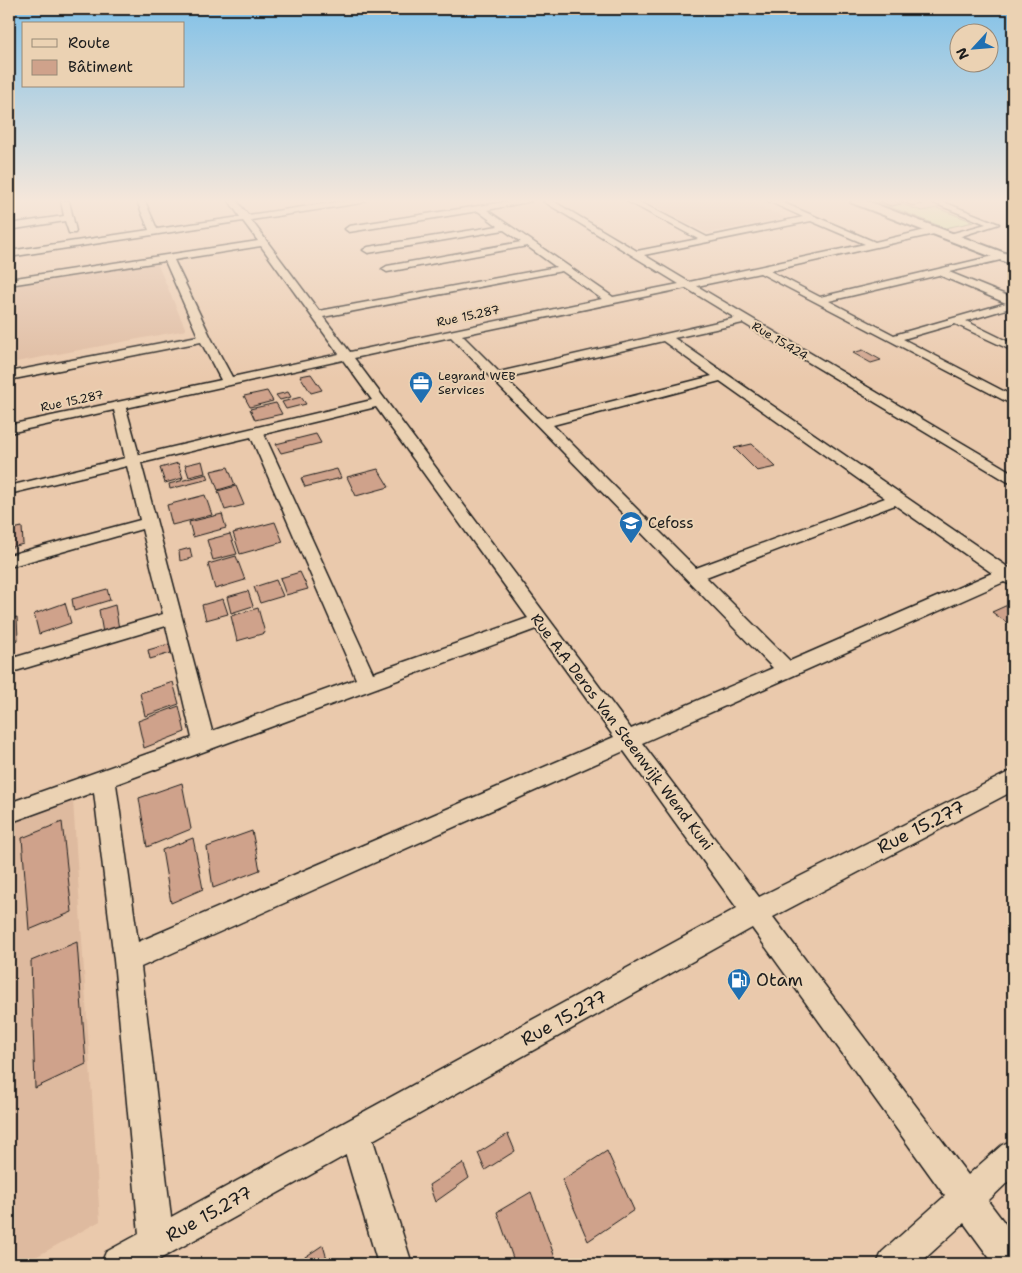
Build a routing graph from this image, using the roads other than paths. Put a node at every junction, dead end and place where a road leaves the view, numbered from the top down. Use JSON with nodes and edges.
{"nodes":[{"id":1,"x":146,"y":260,"type":"edge"},
{"id":2,"x":170,"y":260,"type":"edge"},
{"id":3,"x":277,"y":260,"type":"edge"},
{"id":4,"x":553,"y":260,"type":"edge"},
{"id":5,"x":647,"y":260,"type":"edge"},
{"id":6,"x":802,"y":260,"type":"edge"},
{"id":7,"x":1000,"y":260,"type":"edge"},
{"id":8,"x":564,"y":268,"type":"junction"},
{"id":9,"x":761,"y":270,"type":"junction"},
{"id":10,"x":940,"y":272,"type":"junction"},
{"id":11,"x":9,"y":282,"type":"edge"},
{"id":12,"x":687,"y":285,"type":"junction"},
{"id":13,"x":610,"y":300,"type":"junction"},
{"id":14,"x":820,"y":300,"type":"junction"},
{"id":15,"x":1013,"y":303,"type":"edge"},
{"id":16,"x":316,"y":315,"type":"junction"},
{"id":17,"x":744,"y":320,"type":"junction"},
{"id":18,"x":955,"y":320,"type":"junction"},
{"id":19,"x":454,"y":333,"type":"junction"},
{"id":20,"x":205,"y":338,"type":"junction"},
{"id":21,"x":666,"y":338,"type":"junction"},
{"id":22,"x":895,"y":338,"type":"junction"},
{"id":23,"x":1013,"y":348,"type":"edge"},
{"id":24,"x":347,"y":356,"type":"junction"},
{"id":25,"x":9,"y":376,"type":"edge"},
{"id":26,"x":496,"y":376,"type":"junction"},
{"id":27,"x":722,"y":377,"type":"junction"},
{"id":28,"x":228,"y":382,"type":"junction"},
{"id":29,"x":1013,"y":401,"type":"edge"},
{"id":30,"x":380,"y":402,"type":"junction"},
{"id":31,"x":119,"y":405,"type":"junction"},
{"id":32,"x":544,"y":424,"type":"junction"},
{"id":33,"x":9,"y":429,"type":"edge"},
{"id":34,"x":256,"y":432,"type":"junction"},
{"id":35,"x":134,"y":461,"type":"junction"},
{"id":36,"x":1013,"y":479,"type":"edge"},
{"id":37,"x":9,"y":490,"type":"edge"},
{"id":38,"x":898,"y":499,"type":"junction"},
{"id":39,"x":150,"y":522,"type":"junction"},
{"id":40,"x":9,"y":561,"type":"edge"},
{"id":41,"x":694,"y":575,"type":"junction"},
{"id":42,"x":1009,"y":577,"type":"edge"},
{"id":43,"x":174,"y":617,"type":"junction"},
{"id":44,"x":540,"y":621,"type":"junction"},
{"id":45,"x":9,"y":666,"type":"edge"},
{"id":46,"x":787,"y":670,"type":"junction"},
{"id":47,"x":368,"y":683,"type":"junction"},
{"id":48,"x":628,"y":740,"type":"junction"},
{"id":49,"x":204,"y":742,"type":"junction"},
{"id":50,"x":104,"y":779,"type":"junction"},
{"id":51,"x":1013,"y":780,"type":"edge"},
{"id":52,"x":9,"y":814,"type":"edge"},
{"id":53,"x":756,"y":912,"type":"junction"},
{"id":54,"x":127,"y":960,"type":"junction"},
{"id":55,"x":355,"y":1133,"type":"junction"},
{"id":56,"x":1013,"y":1156,"type":"edge"},
{"id":57,"x":966,"y":1198,"type":"junction"},
{"id":58,"x":157,"y":1242,"type":"junction"},
{"id":59,"x":1013,"y":1262,"type":"edge"},
{"id":60,"x":118,"y":1264,"type":"edge"},
{"id":61,"x":395,"y":1264,"type":"edge"},
{"id":62,"x":894,"y":1264,"type":"edge"}],
"edges":[{"from":1,"to":11,"type":"street"},
{"from":2,"to":20,"type":"street"},
{"from":3,"to":16,"type":"street","name":"Rue A.A Deros Van Steenwijk Wend Kuni"},
{"from":4,"to":8,"type":"street"},
{"from":5,"to":12,"type":"street","name":"Rue 15.424"},
{"from":6,"to":9,"type":"street","name":"Rue 15.287"},
{"from":7,"to":10,"type":"street"},
{"from":8,"to":13,"type":"street"},
{"from":8,"to":16,"type":"street"},
{"from":9,"to":12,"type":"street","name":"Rue 15.287"},
{"from":9,"to":14,"type":"street"},
{"from":10,"to":14,"type":"street"},
{"from":10,"to":15,"type":"street"},
{"from":12,"to":13,"type":"street","name":"Rue 15.287"},
{"from":12,"to":17,"type":"street","name":"Rue 15.424"},
{"from":13,"to":19,"type":"street","name":"Rue 15.287"},
{"from":14,"to":22,"type":"street"},
{"from":15,"to":18,"type":"street"},
{"from":16,"to":24,"type":"street","name":"Rue A.A Deros Van Steenwijk Wend Kuni"},
{"from":17,"to":21,"type":"street"},
{"from":17,"to":36,"type":"street","name":"Rue 15.424"},
{"from":18,"to":22,"type":"street"},
{"from":18,"to":23,"type":"street"},
{"from":19,"to":24,"type":"street","name":"Rue 15.287"},
{"from":19,"to":26,"type":"street"},
{"from":20,"to":25,"type":"street"},
{"from":20,"to":28,"type":"street"},
{"from":21,"to":26,"type":"street"},
{"from":21,"to":27,"type":"street"},
{"from":22,"to":29,"type":"street"},
{"from":24,"to":28,"type":"street","name":"Rue 15.287"},
{"from":24,"to":30,"type":"street","name":"Rue A.A Deros Van Steenwijk Wend Kuni"},
{"from":26,"to":32,"type":"street"},
{"from":27,"to":32,"type":"street"},
{"from":27,"to":38,"type":"street"},
{"from":28,"to":31,"type":"street","name":"Rue 15.287"},
{"from":30,"to":34,"type":"street"},
{"from":30,"to":44,"type":"street","name":"Rue A.A Deros Van Steenwijk Wend Kuni"},
{"from":31,"to":33,"type":"street","name":"Rue 15.287"},
{"from":31,"to":35,"type":"street"},
{"from":32,"to":41,"type":"street"},
{"from":34,"to":35,"type":"street"},
{"from":34,"to":47,"type":"street"},
{"from":35,"to":37,"type":"street"},
{"from":35,"to":39,"type":"street"},
{"from":38,"to":41,"type":"street"},
{"from":38,"to":42,"type":"street"},
{"from":39,"to":40,"type":"street"},
{"from":39,"to":43,"type":"street"},
{"from":41,"to":46,"type":"street"},
{"from":42,"to":46,"type":"street"},
{"from":43,"to":45,"type":"street"},
{"from":43,"to":49,"type":"street"},
{"from":44,"to":47,"type":"street"},
{"from":44,"to":48,"type":"street","name":"Rue A.A Deros Van Steenwijk Wend Kuni"},
{"from":46,"to":48,"type":"street"},
{"from":47,"to":49,"type":"street"},
{"from":48,"to":53,"type":"street","name":"Rue A.A Deros Van Steenwijk Wend Kuni"},
{"from":48,"to":54,"type":"street"},
{"from":49,"to":50,"type":"street"},
{"from":50,"to":52,"type":"street"},
{"from":50,"to":54,"type":"street"},
{"from":51,"to":53,"type":"street","name":"Rue 15.277"},
{"from":53,"to":55,"type":"street","name":"Rue 15.277"},
{"from":53,"to":57,"type":"street","name":"Rue A.A Deros Van Steenwijk Wend Kuni"},
{"from":54,"to":58,"type":"street"},
{"from":55,"to":58,"type":"street","name":"Rue 15.277"},
{"from":55,"to":61,"type":"street"},
{"from":56,"to":57,"type":"street"},
{"from":57,"to":59,"type":"street","name":"Rue A.A Deros Van Steenwijk Wend Kuni"},
{"from":57,"to":62,"type":"street"},
{"from":58,"to":60,"type":"street","name":"Rue 15.277"}]}
